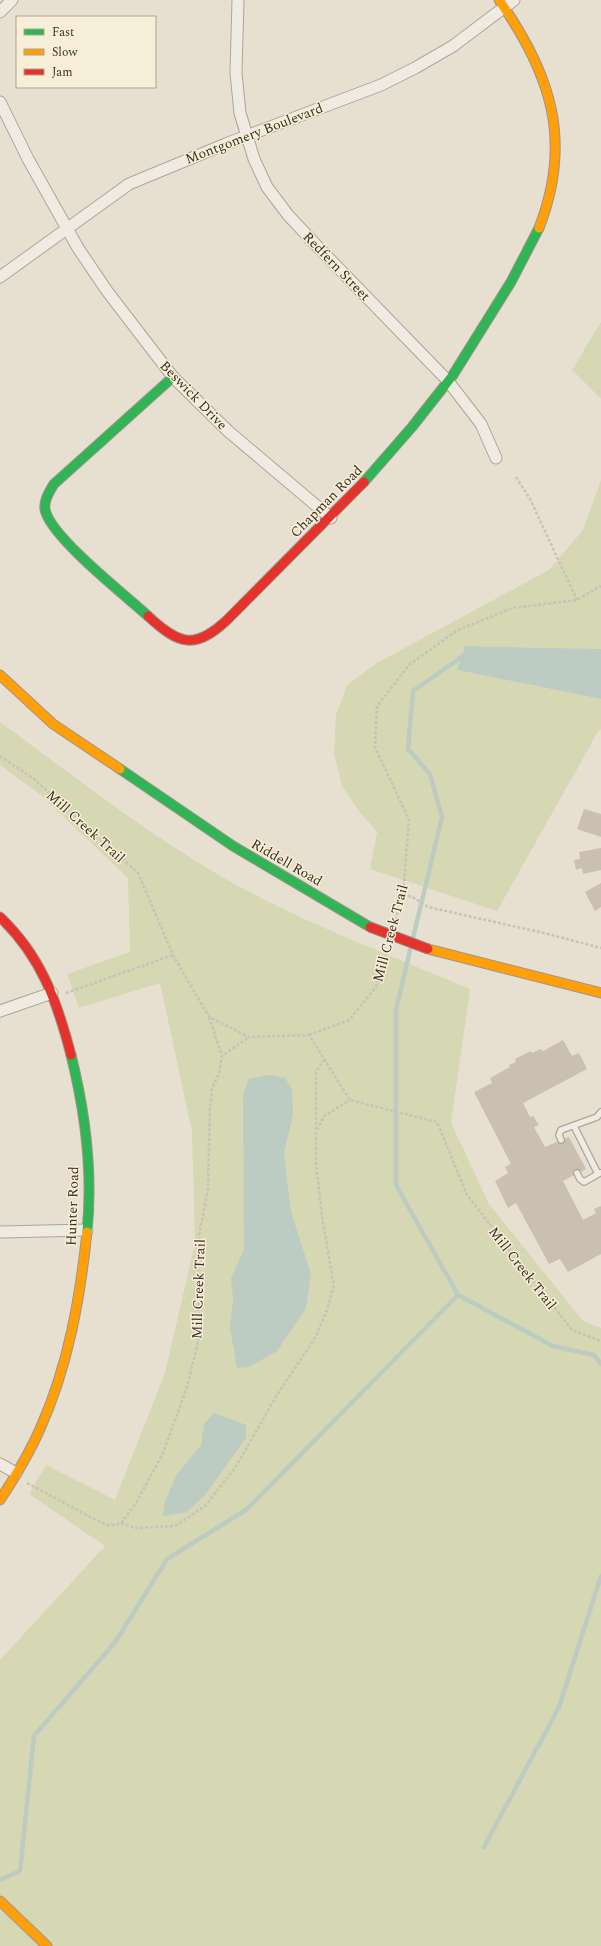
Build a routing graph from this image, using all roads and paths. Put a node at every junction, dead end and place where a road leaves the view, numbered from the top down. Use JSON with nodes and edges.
{"nodes":[{"id":1,"x":12,"y":0,"type":"edge"},
{"id":2,"x":238,"y":0,"type":"edge"},
{"id":3,"x":514,"y":0,"type":"edge"},
{"id":4,"x":501,"y":4,"type":"edge"},
{"id":5,"x":0,"y":12,"type":"edge"},
{"id":6,"x":0,"y":102,"type":"edge"},
{"id":7,"x":247,"y":136,"type":"junction"},
{"id":8,"x":67,"y":229,"type":"junction"},
{"id":9,"x":0,"y":277,"type":"edge"},
{"id":10,"x":173,"y":377,"type":"junction"},
{"id":11,"x":448,"y":381,"type":"junction"},
{"id":12,"x":496,"y":458,"type":"dead end"},
{"id":13,"x":516,"y":477,"type":"dead end"},
{"id":14,"x":331,"y":518,"type":"junction"},
{"id":15,"x":601,"y":586,"type":"edge"},
{"id":16,"x":578,"y":600,"type":"junction"},
{"id":17,"x":0,"y":675,"type":"edge"},
{"id":18,"x":0,"y":756,"type":"edge"},
{"id":19,"x":403,"y":894,"type":"junction"},
{"id":20,"x":0,"y":917,"type":"edge"},
{"id":21,"x":395,"y":922,"type":"dead end"},
{"id":22,"x":388,"y":944,"type":"dead end"},
{"id":23,"x":601,"y":948,"type":"edge"},
{"id":24,"x":173,"y":955,"type":"junction"},
{"id":25,"x":52,"y":993,"type":"junction"},
{"id":26,"x":66,"y":993,"type":"dead end"},
{"id":27,"x":601,"y":993,"type":"edge"},
{"id":28,"x":0,"y":1011,"type":"edge"},
{"id":29,"x":209,"y":1017,"type":"junction"},
{"id":30,"x":309,"y":1035,"type":"junction"},
{"id":31,"x":249,"y":1037,"type":"junction"},
{"id":32,"x":222,"y":1056,"type":"junction"},
{"id":33,"x":324,"y":1060,"type":"junction"},
{"id":34,"x":350,"y":1100,"type":"junction"},
{"id":35,"x":601,"y":1112,"type":"edge"},
{"id":36,"x":574,"y":1126,"type":"junction"},
{"id":37,"x":317,"y":1131,"type":"junction"},
{"id":38,"x":561,"y":1140,"type":"dead end"},
{"id":39,"x":577,"y":1173,"type":"dead end"},
{"id":40,"x":600,"y":1173,"type":"edge"},
{"id":41,"x":87,"y":1230,"type":"junction"},
{"id":42,"x":0,"y":1232,"type":"edge"},
{"id":43,"x":601,"y":1341,"type":"edge"},
{"id":44,"x":0,"y":1464,"type":"edge"},
{"id":45,"x":16,"y":1473,"type":"junction"},
{"id":46,"x":27,"y":1483,"type":"dead end"},
{"id":47,"x":0,"y":1500,"type":"edge"},
{"id":48,"x":121,"y":1523,"type":"junction"},
{"id":49,"x":0,"y":1901,"type":"edge"},
{"id":50,"x":47,"y":1946,"type":"edge"}],
"edges":[{"from":1,"to":5,"type":"street"},
{"from":2,"to":7,"type":"street","name":"Redfern Street"},
{"from":3,"to":4,"type":"street","name":"Montgomery Boulevard"},
{"from":4,"to":7,"type":"street","name":"Montgomery Boulevard"},
{"from":4,"to":11,"type":"street","name":"Chapman Road"},
{"from":6,"to":8,"type":"street","name":"Beswick Drive"},
{"from":7,"to":8,"type":"street","name":"Montgomery Boulevard"},
{"from":7,"to":11,"type":"street","name":"Redfern Street"},
{"from":8,"to":9,"type":"street","name":"Montgomery Boulevard"},
{"from":8,"to":10,"type":"street","name":"Beswick Drive"},
{"from":10,"to":14,"type":"street","name":"Beswick Drive"},
{"from":10,"to":14,"type":"street","name":"Chapman Road"},
{"from":11,"to":12,"type":"street","name":"Redfern Street"},
{"from":11,"to":14,"type":"street","name":"Chapman Road"},
{"from":13,"to":16,"type":"path"},
{"from":15,"to":16,"type":"path","name":"Mill Creek Trail"},
{"from":16,"to":19,"type":"path","name":"Mill Creek Trail"},
{"from":17,"to":27,"type":"street","name":"Riddell Road","bridge":true},
{"from":18,"to":24,"type":"path","name":"Mill Creek Trail"},
{"from":19,"to":21,"type":"path","name":"Mill Creek Trail"},
{"from":19,"to":23,"type":"path"},
{"from":20,"to":25,"type":"street","name":"Hunter Road"},
{"from":22,"to":30,"type":"path","name":"Mill Creek Trail"},
{"from":24,"to":26,"type":"path"},
{"from":24,"to":29,"type":"path","name":"Mill Creek Trail"},
{"from":25,"to":28,"type":"street"},
{"from":25,"to":41,"type":"street","name":"Hunter Road"},
{"from":29,"to":31,"type":"path","name":"Mill Creek Trail"},
{"from":29,"to":32,"type":"path","name":"Mill Creek Trail"},
{"from":30,"to":31,"type":"path","name":"Mill Creek Trail"},
{"from":30,"to":33,"type":"path"},
{"from":31,"to":32,"type":"path"},
{"from":32,"to":48,"type":"path","name":"Mill Creek Trail"},
{"from":33,"to":34,"type":"path"},
{"from":33,"to":37,"type":"path"},
{"from":34,"to":37,"type":"path"},
{"from":34,"to":43,"type":"path","name":"Mill Creek Trail"},
{"from":35,"to":36,"type":"lane"},
{"from":36,"to":38,"type":"lane"},
{"from":36,"to":40,"type":"lane"},
{"from":37,"to":48,"type":"path"},
{"from":39,"to":40,"type":"lane"},
{"from":41,"to":42,"type":"street"},
{"from":41,"to":45,"type":"street","name":"Hunter Road"},
{"from":44,"to":45,"type":"street"},
{"from":45,"to":47,"type":"street","name":"Hunter Road"},
{"from":46,"to":48,"type":"path"},
{"from":49,"to":50,"type":"street"}]}
